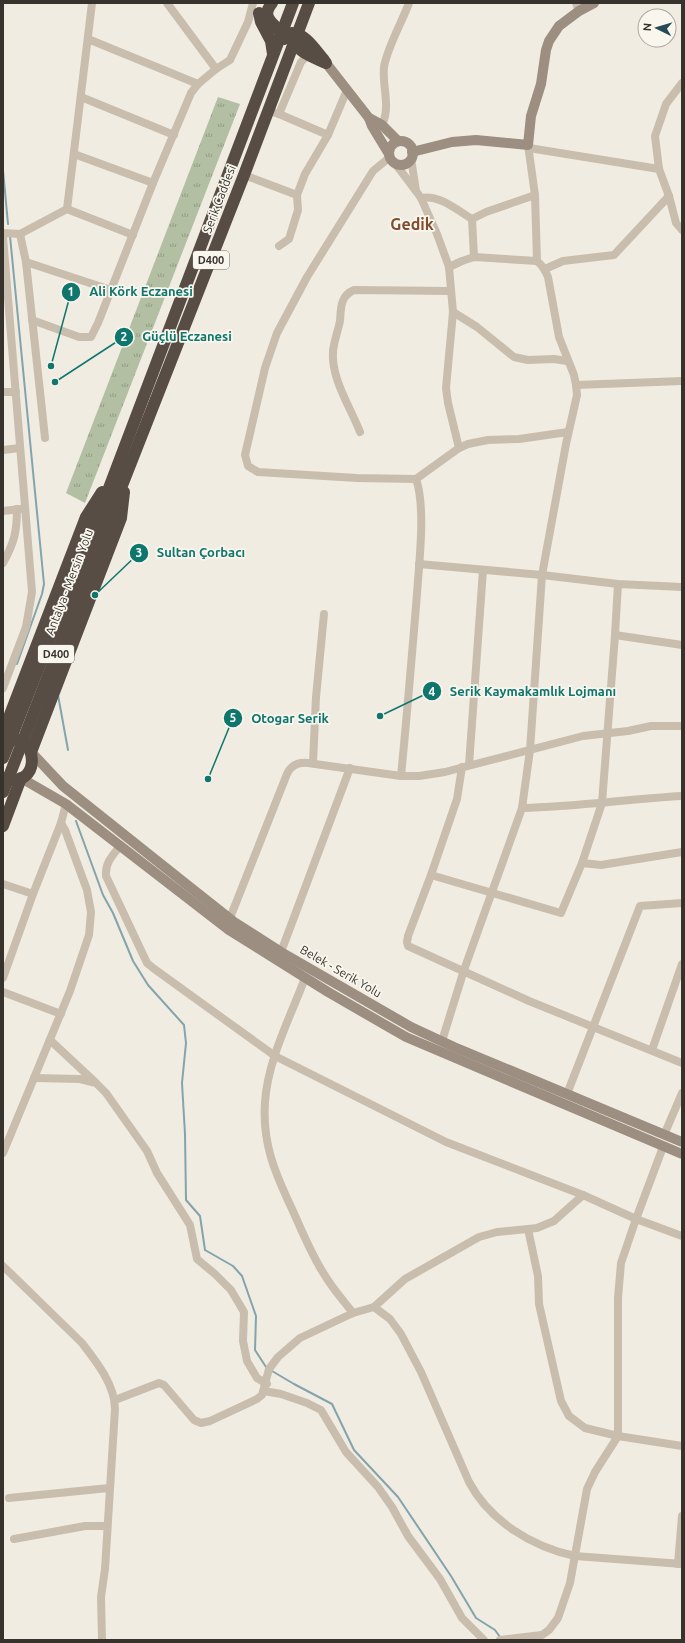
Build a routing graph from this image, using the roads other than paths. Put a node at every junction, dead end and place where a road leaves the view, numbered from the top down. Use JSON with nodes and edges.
{"nodes":[{"id":1,"x":92,"y":3,"type":"edge"},
{"id":2,"x":167,"y":3,"type":"edge"},
{"id":3,"x":253,"y":3,"type":"edge"},
{"id":4,"x":263,"y":3,"type":"edge"},
{"id":5,"x":272,"y":3,"type":"edge"},
{"id":6,"x":293,"y":3,"type":"edge"},
{"id":7,"x":409,"y":3,"type":"edge"},
{"id":8,"x":594,"y":3,"type":"edge"},
{"id":9,"x":304,"y":6,"type":"edge"},
{"id":10,"x":578,"y":7,"type":"edge"},
{"id":11,"x":265,"y":29,"type":"junction"},
{"id":12,"x":288,"y":37,"type":"junction"},
{"id":13,"x":88,"y":39,"type":"junction"},
{"id":14,"x":308,"y":55,"type":"junction"},
{"id":15,"x":273,"y":56,"type":"junction"},
{"id":16,"x":326,"y":63,"type":"junction"},
{"id":17,"x":216,"y":69,"type":"junction"},
{"id":18,"x":682,"y":83,"type":"edge"},
{"id":19,"x":198,"y":84,"type":"junction"},
{"id":20,"x":347,"y":90,"type":"junction"},
{"id":21,"x":80,"y":97,"type":"junction"},
{"id":22,"x":274,"y":112,"type":"junction"},
{"id":23,"x":369,"y":118,"type":"junction"},
{"id":24,"x":382,"y":125,"type":"junction"},
{"id":25,"x":174,"y":135,"type":"junction"},
{"id":26,"x":328,"y":135,"type":"junction"},
{"id":27,"x":257,"y":139,"type":"junction"},
{"id":28,"x":398,"y":141,"type":"junction"},
{"id":29,"x":528,"y":146,"type":"junction"},
{"id":30,"x":74,"y":154,"type":"junction"},
{"id":31,"x":412,"y":155,"type":"junction"},
{"id":32,"x":391,"y":158,"type":"junction"},
{"id":33,"x":659,"y":169,"type":"junction"},
{"id":34,"x":244,"y":175,"type":"junction"},
{"id":35,"x":153,"y":183,"type":"junction"},
{"id":36,"x":416,"y":191,"type":"junction"},
{"id":37,"x":297,"y":195,"type":"junction"},
{"id":38,"x":535,"y":195,"type":"junction"},
{"id":39,"x":669,"y":196,"type":"junction"},
{"id":40,"x":421,"y":198,"type":"junction"},
{"id":41,"x":67,"y":209,"type":"junction"},
{"id":42,"x":472,"y":219,"type":"junction"},
{"id":43,"x":682,"y":230,"type":"edge"},
{"id":44,"x":3,"y":233,"type":"edge"},
{"id":45,"x":20,"y":234,"type":"junction"},
{"id":46,"x":133,"y":235,"type":"junction"},
{"id":47,"x":3,"y":237,"type":"edge"},
{"id":48,"x":279,"y":246,"type":"dead end"},
{"id":49,"x":474,"y":257,"type":"junction"},
{"id":50,"x":26,"y":262,"type":"junction"},
{"id":51,"x":537,"y":262,"type":"junction"},
{"id":52,"x":449,"y":267,"type":"junction"},
{"id":53,"x":545,"y":269,"type":"junction"},
{"id":54,"x":111,"y":290,"type":"junction"},
{"id":55,"x":450,"y":291,"type":"junction"},
{"id":56,"x":453,"y":312,"type":"junction"},
{"id":57,"x":32,"y":320,"type":"junction"},
{"id":58,"x":567,"y":361,"type":"junction"},
{"id":59,"x":682,"y":381,"type":"edge"},
{"id":60,"x":576,"y":385,"type":"junction"},
{"id":61,"x":3,"y":392,"type":"edge"},
{"id":62,"x":16,"y":392,"type":"junction"},
{"id":63,"x":360,"y":432,"type":"dead end"},
{"id":64,"x":568,"y":432,"type":"junction"},
{"id":65,"x":45,"y":438,"type":"dead end"},
{"id":66,"x":20,"y":448,"type":"junction"},
{"id":67,"x":459,"y":448,"type":"junction"},
{"id":68,"x":3,"y":450,"type":"edge"},
{"id":69,"x":120,"y":476,"type":"junction"},
{"id":70,"x":416,"y":479,"type":"junction"},
{"id":71,"x":21,"y":509,"type":"junction"},
{"id":72,"x":3,"y":511,"type":"edge"},
{"id":73,"x":105,"y":514,"type":"junction"},
{"id":74,"x":3,"y":562,"type":"edge"},
{"id":75,"x":419,"y":564,"type":"junction"},
{"id":76,"x":483,"y":570,"type":"junction"},
{"id":77,"x":542,"y":575,"type":"junction"},
{"id":78,"x":618,"y":584,"type":"junction"},
{"id":79,"x":682,"y":587,"type":"edge"},
{"id":80,"x":324,"y":614,"type":"dead end"},
{"id":81,"x":615,"y":635,"type":"junction"},
{"id":82,"x":682,"y":645,"type":"edge"},
{"id":83,"x":3,"y":688,"type":"edge"},
{"id":84,"x":682,"y":726,"type":"edge"},
{"id":85,"x":3,"y":733,"type":"edge"},
{"id":86,"x":608,"y":733,"type":"junction"},
{"id":87,"x":3,"y":742,"type":"edge"},
{"id":88,"x":530,"y":750,"type":"junction"},
{"id":89,"x":31,"y":752,"type":"junction"},
{"id":90,"x":3,"y":758,"type":"edge"},
{"id":91,"x":313,"y":763,"type":"junction"},
{"id":92,"x":465,"y":766,"type":"junction"},
{"id":93,"x":350,"y":768,"type":"junction"},
{"id":94,"x":401,"y":776,"type":"junction"},
{"id":95,"x":3,"y":778,"type":"edge"},
{"id":96,"x":21,"y":778,"type":"junction"},
{"id":97,"x":3,"y":792,"type":"edge"},
{"id":98,"x":682,"y":796,"type":"edge"},
{"id":99,"x":602,"y":803,"type":"junction"},
{"id":100,"x":66,"y":804,"type":"junction"},
{"id":101,"x":522,"y":808,"type":"junction"},
{"id":102,"x":61,"y":823,"type":"junction"},
{"id":103,"x":3,"y":826,"type":"edge"},
{"id":104,"x":120,"y":846,"type":"junction"},
{"id":105,"x":682,"y":852,"type":"edge"},
{"id":106,"x":582,"y":864,"type":"junction"},
{"id":107,"x":431,"y":875,"type":"junction"},
{"id":108,"x":3,"y":884,"type":"edge"},
{"id":109,"x":492,"y":893,"type":"junction"},
{"id":110,"x":33,"y":894,"type":"junction"},
{"id":111,"x":682,"y":903,"type":"edge"},
{"id":112,"x":227,"y":923,"type":"junction"},
{"id":113,"x":281,"y":952,"type":"junction"},
{"id":114,"x":682,"y":964,"type":"edge"},
{"id":115,"x":464,"y":970,"type":"junction"},
{"id":116,"x":3,"y":978,"type":"edge"},
{"id":117,"x":305,"y":978,"type":"junction"},
{"id":118,"x":3,"y":992,"type":"edge"},
{"id":119,"x":61,"y":1014,"type":"junction"},
{"id":120,"x":593,"y":1026,"type":"junction"},
{"id":121,"x":50,"y":1040,"type":"junction"},
{"id":122,"x":442,"y":1042,"type":"junction"},
{"id":123,"x":652,"y":1050,"type":"junction"},
{"id":124,"x":275,"y":1056,"type":"junction"},
{"id":125,"x":682,"y":1064,"type":"edge"},
{"id":126,"x":34,"y":1078,"type":"junction"},
{"id":127,"x":96,"y":1083,"type":"junction"},
{"id":128,"x":682,"y":1093,"type":"edge"},
{"id":129,"x":567,"y":1094,"type":"junction"},
{"id":130,"x":664,"y":1134,"type":"junction"},
{"id":131,"x":682,"y":1142,"type":"edge"},
{"id":132,"x":663,"y":1147,"type":"junction"},
{"id":133,"x":3,"y":1153,"type":"edge"},
{"id":134,"x":682,"y":1154,"type":"edge"},
{"id":135,"x":583,"y":1195,"type":"junction"},
{"id":136,"x":636,"y":1219,"type":"junction"},
{"id":137,"x":528,"y":1229,"type":"junction"},
{"id":138,"x":682,"y":1236,"type":"edge"},
{"id":139,"x":3,"y":1266,"type":"edge"},
{"id":140,"x":374,"y":1307,"type":"junction"},
{"id":141,"x":353,"y":1313,"type":"junction"},
{"id":142,"x":265,"y":1388,"type":"junction"},
{"id":143,"x":115,"y":1400,"type":"junction"},
{"id":144,"x":618,"y":1436,"type":"junction"},
{"id":145,"x":682,"y":1446,"type":"edge"},
{"id":146,"x":109,"y":1488,"type":"junction"},
{"id":147,"x":9,"y":1498,"type":"dead end"},
{"id":148,"x":682,"y":1516,"type":"edge"},
{"id":149,"x":107,"y":1526,"type":"junction"},
{"id":150,"x":14,"y":1539,"type":"dead end"},
{"id":151,"x":575,"y":1556,"type":"junction"},
{"id":152,"x":680,"y":1564,"type":"edge"},
{"id":153,"x":545,"y":1638,"type":"edge"},
{"id":154,"x":504,"y":1639,"type":"edge"},
{"id":155,"x":102,"y":1640,"type":"edge"},
{"id":156,"x":484,"y":1640,"type":"edge"}],
"edges":[{"from":1,"to":13,"type":"street"},
{"from":2,"to":17,"type":"street"},
{"from":3,"to":17,"type":"street"},
{"from":4,"to":11,"type":"highway"},
{"from":5,"to":12,"type":"highway"},
{"from":6,"to":12,"type":"highway","name":"Serik Caddesi","number":"D400"},
{"from":7,"to":24,"type":"street"},
{"from":8,"to":10,"type":"main road"},
{"from":9,"to":12,"type":"highway","name":"Serik Caddesi","number":"D400"},
{"from":9,"to":16,"type":"highway"},
{"from":10,"to":29,"type":"main road"},
{"from":11,"to":12,"type":"highway"},
{"from":11,"to":15,"type":"highway"},
{"from":12,"to":14,"type":"highway"},
{"from":12,"to":15,"type":"highway","name":"Serik Caddesi","number":"D400"},
{"from":12,"to":16,"type":"highway"},
{"from":12,"to":22,"type":"highway","name":"Serik Caddesi","number":"D400"},
{"from":12,"to":27,"type":"highway"},
{"from":13,"to":19,"type":"street"},
{"from":13,"to":21,"type":"street"},
{"from":14,"to":16,"type":"highway"},
{"from":14,"to":22,"type":"street"},
{"from":15,"to":69,"type":"highway","name":"Serik Caddesi","number":"D400"},
{"from":16,"to":20,"type":"main road"},
{"from":17,"to":19,"type":"street"},
{"from":18,"to":33,"type":"street"},
{"from":19,"to":25,"type":"street"},
{"from":20,"to":23,"type":"main road"},
{"from":20,"to":26,"type":"street"},
{"from":21,"to":25,"type":"street"},
{"from":21,"to":30,"type":"street"},
{"from":22,"to":26,"type":"street"},
{"from":22,"to":27,"type":"highway","name":"Serik Caddesi","number":"D400"},
{"from":23,"to":24,"type":"main road"},
{"from":23,"to":32,"type":"main road"},
{"from":24,"to":28,"type":"main road"},
{"from":25,"to":35,"type":"street"},
{"from":26,"to":37,"type":"street"},
{"from":27,"to":34,"type":"highway","name":"Serik Caddesi","number":"D400"},
{"from":28,"to":31,"type":"main road"},
{"from":28,"to":32,"type":"main road"},
{"from":29,"to":31,"type":"main road"},
{"from":29,"to":33,"type":"street"},
{"from":29,"to":38,"type":"street"},
{"from":30,"to":35,"type":"street"},
{"from":30,"to":41,"type":"street"},
{"from":31,"to":32,"type":"main road"},
{"from":31,"to":36,"type":"street"},
{"from":32,"to":36,"type":"street"},
{"from":32,"to":70,"type":"street"},
{"from":33,"to":39,"type":"street"},
{"from":34,"to":37,"type":"street"},
{"from":34,"to":69,"type":"highway","name":"Serik Caddesi","number":"D400"},
{"from":35,"to":46,"type":"street"},
{"from":36,"to":40,"type":"street"},
{"from":37,"to":48,"type":"street"},
{"from":38,"to":42,"type":"street"},
{"from":38,"to":51,"type":"street"},
{"from":39,"to":43,"type":"street"},
{"from":39,"to":53,"type":"street"},
{"from":40,"to":42,"type":"street"},
{"from":40,"to":52,"type":"street"},
{"from":41,"to":45,"type":"street"},
{"from":41,"to":46,"type":"street"},
{"from":42,"to":49,"type":"street"},
{"from":44,"to":45,"type":"street"},
{"from":45,"to":50,"type":"street"},
{"from":46,"to":54,"type":"street"},
{"from":47,"to":62,"type":"street"},
{"from":49,"to":51,"type":"street"},
{"from":49,"to":52,"type":"street"},
{"from":50,"to":54,"type":"street"},
{"from":50,"to":57,"type":"street"},
{"from":51,"to":53,"type":"street"},
{"from":52,"to":55,"type":"street"},
{"from":53,"to":58,"type":"street"},
{"from":54,"to":57,"type":"street"},
{"from":55,"to":56,"type":"street"},
{"from":55,"to":63,"type":"street"},
{"from":56,"to":58,"type":"street"},
{"from":56,"to":67,"type":"street"},
{"from":57,"to":65,"type":"street"},
{"from":58,"to":60,"type":"street"},
{"from":59,"to":60,"type":"street"},
{"from":60,"to":64,"type":"street"},
{"from":61,"to":62,"type":"street"},
{"from":62,"to":66,"type":"street"},
{"from":64,"to":67,"type":"street"},
{"from":64,"to":77,"type":"street"},
{"from":66,"to":68,"type":"street"},
{"from":66,"to":71,"type":"street"},
{"from":67,"to":70,"type":"street"},
{"from":69,"to":73,"type":"highway","name":"Serik Caddesi","number":"D400"},
{"from":69,"to":85,"type":"highway"},
{"from":69,"to":89,"type":"highway"},
{"from":70,"to":75,"type":"street"},
{"from":71,"to":72,"type":"street"},
{"from":71,"to":74,"type":"street"},
{"from":71,"to":83,"type":"street"},
{"from":73,"to":90,"type":"highway","name":"Antalya - Mersin Yolu","number":"D400","bridge":true},
{"from":73,"to":97,"type":"highway","name":"Antalya - Mersin Yolu","number":"D400","bridge":true},
{"from":75,"to":76,"type":"street"},
{"from":75,"to":94,"type":"street"},
{"from":76,"to":77,"type":"street"},
{"from":76,"to":92,"type":"street"},
{"from":77,"to":78,"type":"street"},
{"from":77,"to":88,"type":"street"},
{"from":78,"to":79,"type":"street"},
{"from":78,"to":81,"type":"street"},
{"from":80,"to":91,"type":"street"},
{"from":81,"to":82,"type":"street"},
{"from":81,"to":86,"type":"street"},
{"from":84,"to":86,"type":"street"},
{"from":86,"to":88,"type":"street"},
{"from":86,"to":99,"type":"street"},
{"from":87,"to":89,"type":"highway"},
{"from":88,"to":92,"type":"street"},
{"from":88,"to":101,"type":"street"},
{"from":89,"to":96,"type":"highway"},
{"from":89,"to":112,"type":"main road","name":"Belek - Serik Yolu"},
{"from":91,"to":93,"type":"street"},
{"from":91,"to":112,"type":"street"},
{"from":92,"to":94,"type":"street"},
{"from":92,"to":107,"type":"street"},
{"from":93,"to":94,"type":"street"},
{"from":93,"to":113,"type":"street"},
{"from":95,"to":96,"type":"highway"},
{"from":96,"to":100,"type":"main road","name":"Belek - Serik Yolu"},
{"from":96,"to":103,"type":"highway"},
{"from":98,"to":99,"type":"street"},
{"from":99,"to":101,"type":"street"},
{"from":99,"to":106,"type":"street"},
{"from":100,"to":102,"type":"street"},
{"from":100,"to":104,"type":"main road","name":"Belek - Serik Yolu"},
{"from":101,"to":109,"type":"street"},
{"from":102,"to":110,"type":"street"},
{"from":102,"to":119,"type":"street"},
{"from":104,"to":112,"type":"main road","name":"Belek - Serik Yolu"},
{"from":104,"to":124,"type":"street"},
{"from":105,"to":106,"type":"street"},
{"from":106,"to":109,"type":"street"},
{"from":107,"to":109,"type":"street"},
{"from":107,"to":115,"type":"street"},
{"from":108,"to":110,"type":"street"},
{"from":109,"to":115,"type":"street"},
{"from":110,"to":116,"type":"street"},
{"from":111,"to":120,"type":"street"},
{"from":112,"to":113,"type":"main road","name":"Belek - Serik Yolu"},
{"from":112,"to":117,"type":"main road","name":"Belek - Serik Yolu"},
{"from":113,"to":122,"type":"main road","name":"Belek - Serik Yolu"},
{"from":114,"to":123,"type":"street"},
{"from":115,"to":120,"type":"street"},
{"from":115,"to":122,"type":"street"},
{"from":117,"to":124,"type":"street"},
{"from":117,"to":132,"type":"main road","name":"Belek - Serik Yolu"},
{"from":118,"to":119,"type":"street"},
{"from":119,"to":121,"type":"street"},
{"from":120,"to":123,"type":"street"},
{"from":120,"to":129,"type":"street"},
{"from":121,"to":126,"type":"street"},
{"from":121,"to":127,"type":"street"},
{"from":122,"to":129,"type":"main road","name":"Belek - Serik Yolu"},
{"from":123,"to":125,"type":"street"},
{"from":124,"to":135,"type":"street"},
{"from":124,"to":141,"type":"street"},
{"from":126,"to":127,"type":"street"},
{"from":126,"to":133,"type":"street"},
{"from":127,"to":142,"type":"street"},
{"from":128,"to":130,"type":"street"},
{"from":129,"to":130,"type":"main road","name":"Belek - Serik Yolu"},
{"from":130,"to":131,"type":"main road","name":"Belek - Serik Yolu"},
{"from":132,"to":134,"type":"main road","name":"Belek - Serik Yolu"},
{"from":132,"to":136,"type":"street"},
{"from":135,"to":136,"type":"street"},
{"from":135,"to":137,"type":"street"},
{"from":136,"to":138,"type":"street"},
{"from":136,"to":144,"type":"street"},
{"from":137,"to":140,"type":"street"},
{"from":137,"to":144,"type":"street"},
{"from":139,"to":143,"type":"street"},
{"from":140,"to":141,"type":"street"},
{"from":140,"to":151,"type":"street"},
{"from":141,"to":142,"type":"street"},
{"from":142,"to":143,"type":"street"},
{"from":142,"to":156,"type":"street"},
{"from":143,"to":146,"type":"street"},
{"from":144,"to":145,"type":"street"},
{"from":144,"to":151,"type":"street"},
{"from":146,"to":147,"type":"street"},
{"from":146,"to":149,"type":"street"},
{"from":148,"to":152,"type":"street"},
{"from":149,"to":150,"type":"street"},
{"from":149,"to":155,"type":"street"},
{"from":151,"to":152,"type":"street"},
{"from":151,"to":153,"type":"street"},
{"from":153,"to":154,"type":"street"}]}
